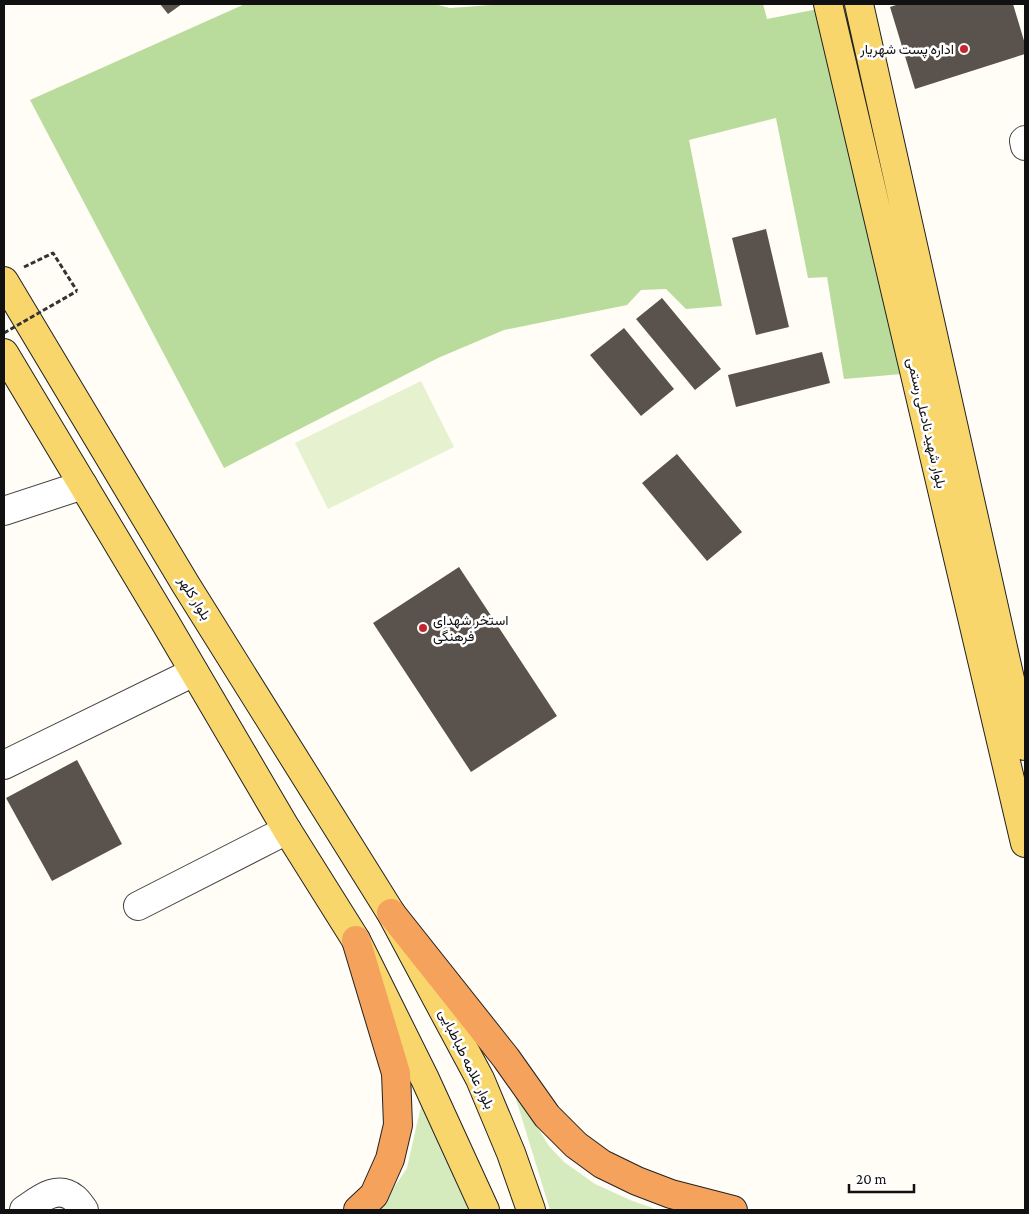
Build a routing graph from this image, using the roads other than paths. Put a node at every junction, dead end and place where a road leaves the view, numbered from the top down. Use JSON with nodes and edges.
{"nodes":[{"id":1,"x":828,"y":4,"type":"edge"},
{"id":2,"x":859,"y":4,"type":"edge"},
{"id":3,"x":1025,"y":140,"type":"edge"},
{"id":4,"x":1025,"y":146,"type":"edge"},
{"id":5,"x":12,"y":275,"type":"edge"},
{"id":6,"x":4,"y":353,"type":"edge"},
{"id":7,"x":83,"y":485,"type":"junction"},
{"id":8,"x":4,"y":511,"type":"edge"},
{"id":9,"x":194,"y":672,"type":"junction"},
{"id":10,"x":1025,"y":746,"type":"edge"},
{"id":11,"x":4,"y":765,"type":"edge"},
{"id":12,"x":287,"y":830,"type":"junction"},
{"id":13,"x":1025,"y":843,"type":"edge"},
{"id":14,"x":138,"y":906,"type":"dead end"},
{"id":15,"x":391,"y":913,"type":"junction"},
{"id":16,"x":356,"y":940,"type":"junction"},
{"id":17,"x":24,"y":1210,"type":"edge"},
{"id":18,"x":84,"y":1210,"type":"edge"},
{"id":19,"x":358,"y":1210,"type":"edge"},
{"id":20,"x":485,"y":1210,"type":"edge"},
{"id":21,"x":531,"y":1210,"type":"edge"},
{"id":22,"x":733,"y":1210,"type":"edge"}],
"edges":[{"from":1,"to":13,"type":"main road","name":"بلوار شهید نادعلی رستمی"},
{"from":2,"to":10,"type":"main road","name":"بلوار شهید نادعلی رستمی"},
{"from":3,"to":4,"type":"street"},
{"from":5,"to":15,"type":"main road","name":"بلوار کلهر"},
{"from":6,"to":7,"type":"main road"},
{"from":7,"to":8,"type":"street"},
{"from":7,"to":9,"type":"main road"},
{"from":9,"to":11,"type":"street"},
{"from":9,"to":12,"type":"main road"},
{"from":12,"to":14,"type":"street"},
{"from":12,"to":16,"type":"main road"},
{"from":15,"to":21,"type":"main road","name":"بلوار علامه طباطبایی"},
{"from":15,"to":22,"type":"highway"},
{"from":16,"to":19,"type":"highway"},
{"from":16,"to":20,"type":"main road"},
{"from":17,"to":18,"type":"street"}]}
